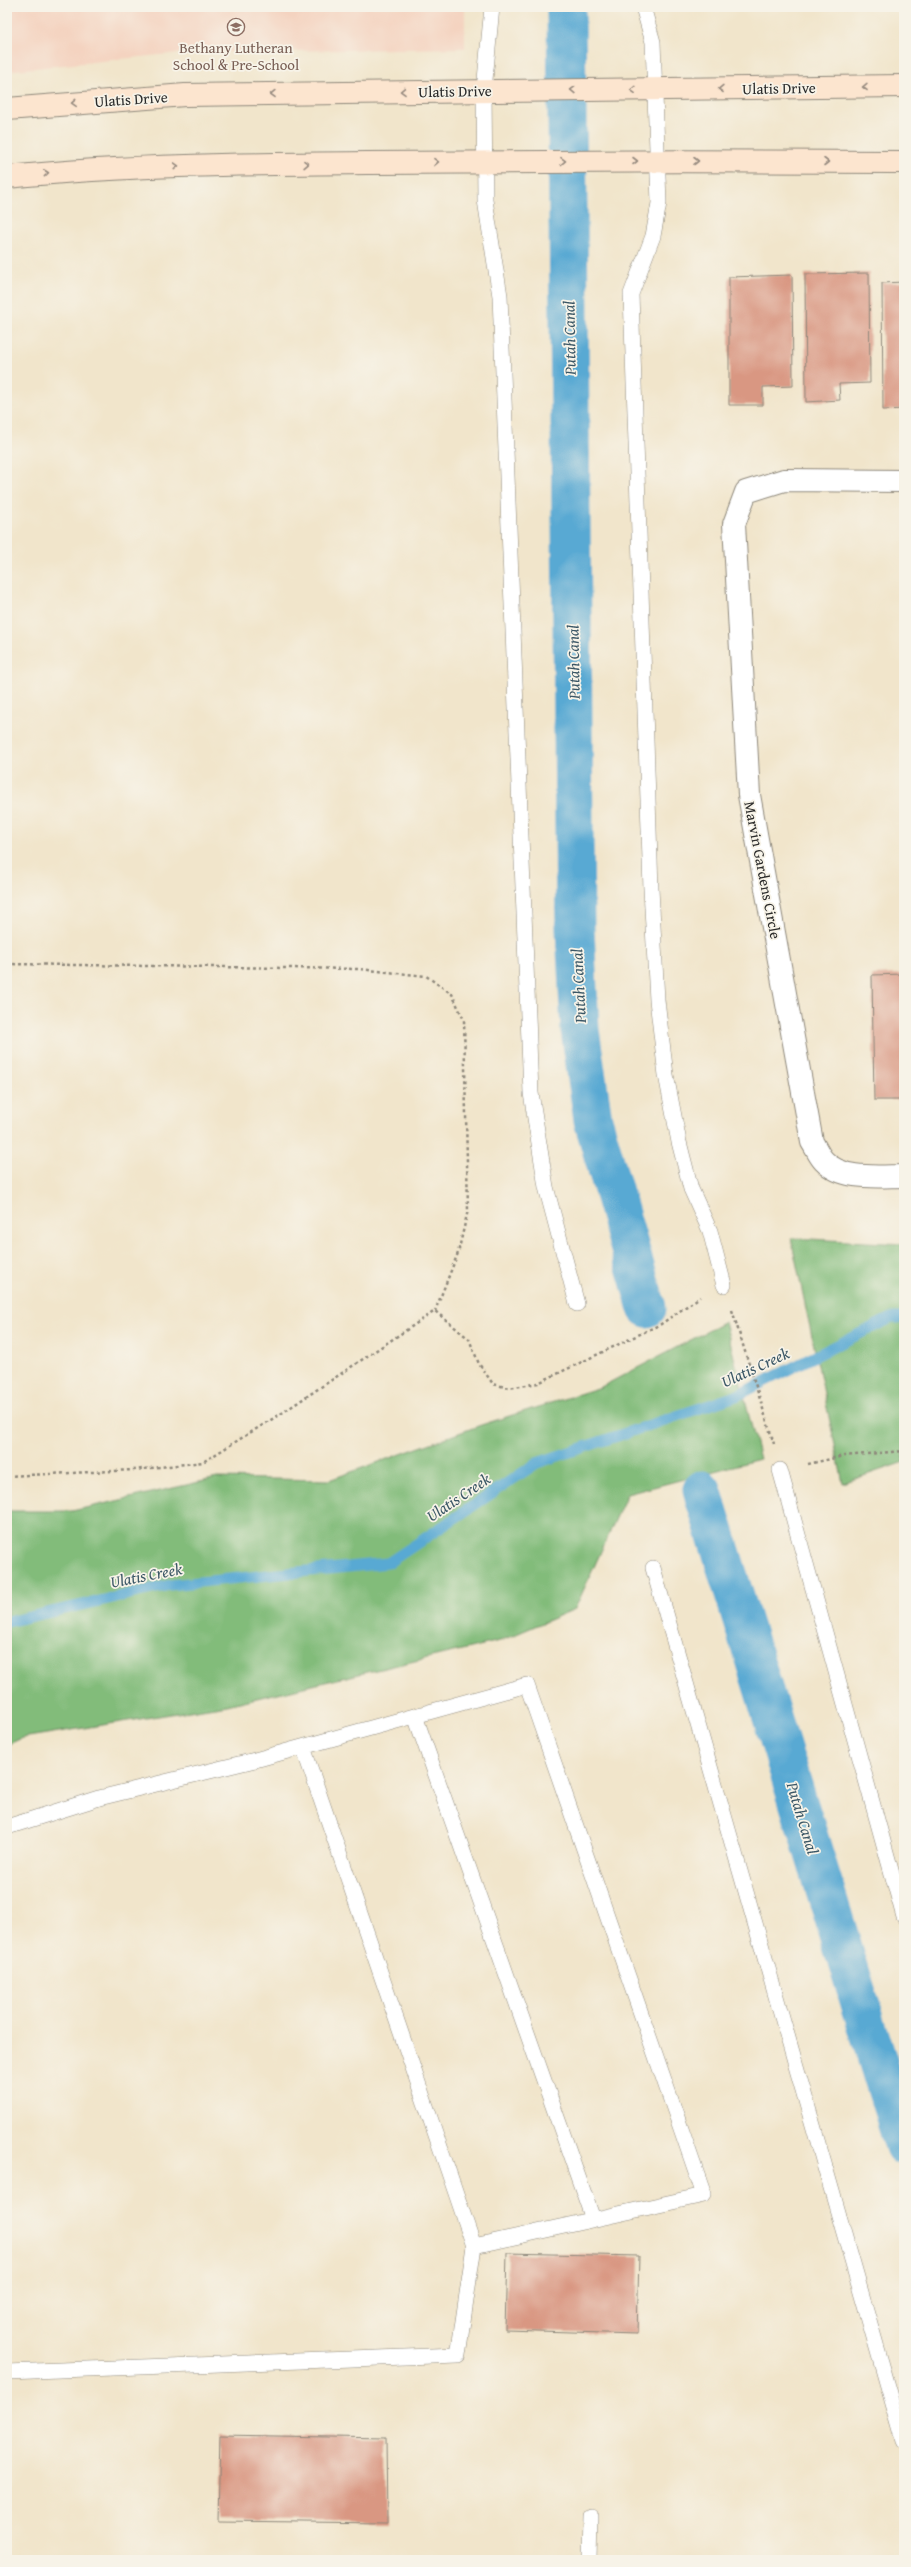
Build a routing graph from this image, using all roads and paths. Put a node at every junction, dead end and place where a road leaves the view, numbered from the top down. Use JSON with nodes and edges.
{"nodes":[{"id":1,"x":492,"y":7,"type":"edge"},
{"id":2,"x":643,"y":7,"type":"edge"},
{"id":3,"x":904,"y":86,"type":"edge"},
{"id":4,"x":484,"y":90,"type":"junction"},
{"id":5,"x":654,"y":90,"type":"junction"},
{"id":6,"x":7,"y":109,"type":"edge"},
{"id":7,"x":485,"y":161,"type":"junction"},
{"id":8,"x":657,"y":161,"type":"junction"},
{"id":9,"x":904,"y":162,"type":"edge"},
{"id":10,"x":7,"y":177,"type":"edge"},
{"id":11,"x":904,"y":481,"type":"edge"},
{"id":12,"x":7,"y":964,"type":"edge"},
{"id":13,"x":904,"y":1176,"type":"edge"},
{"id":14,"x":724,"y":1285,"type":"junction"},
{"id":15,"x":577,"y":1304,"type":"dead end"},
{"id":16,"x":436,"y":1311,"type":"junction"},
{"id":17,"x":904,"y":1451,"type":"edge"},
{"id":18,"x":780,"y":1470,"type":"junction"},
{"id":19,"x":7,"y":1476,"type":"edge"},
{"id":20,"x":653,"y":1568,"type":"dead end"},
{"id":21,"x":414,"y":1716,"type":"junction"},
{"id":22,"x":303,"y":1747,"type":"junction"},
{"id":23,"x":7,"y":1827,"type":"edge"},
{"id":24,"x":904,"y":1917,"type":"edge"},
{"id":25,"x":593,"y":2219,"type":"junction"},
{"id":26,"x":474,"y":2246,"type":"junction"},
{"id":27,"x":7,"y":2372,"type":"edge"},
{"id":28,"x":904,"y":2442,"type":"edge"},
{"id":29,"x":591,"y":2516,"type":"dead end"},
{"id":30,"x":590,"y":2560,"type":"edge"}],
"edges":[{"from":1,"to":4,"type":"lane"},
{"from":2,"to":5,"type":"lane"},
{"from":3,"to":5,"type":"main road","name":"Ulatis Drive","one_way":true},
{"from":5,"to":4,"type":"main road","name":"Ulatis Drive","one_way":true},
{"from":4,"to":6,"type":"main road","name":"Ulatis Drive","one_way":true},
{"from":4,"to":7,"type":"lane"},
{"from":5,"to":8,"type":"lane"},
{"from":7,"to":8,"type":"main road","one_way":true},
{"from":10,"to":7,"type":"main road","one_way":true},
{"from":7,"to":15,"type":"lane"},
{"from":8,"to":9,"type":"main road","one_way":true},
{"from":8,"to":14,"type":"lane"},
{"from":11,"to":13,"type":"street","name":"Marvin Gardens Circle"},
{"from":12,"to":16,"type":"path"},
{"from":14,"to":16,"type":"path"},
{"from":14,"to":18,"type":"path"},
{"from":16,"to":19,"type":"path"},
{"from":17,"to":18,"type":"path"},
{"from":18,"to":24,"type":"lane"},
{"from":20,"to":28,"type":"lane"},
{"from":21,"to":22,"type":"lane"},
{"from":21,"to":25,"type":"lane"},
{"from":21,"to":25,"type":"lane"},
{"from":22,"to":23,"type":"lane"},
{"from":22,"to":26,"type":"lane"},
{"from":25,"to":26,"type":"lane"},
{"from":26,"to":27,"type":"lane"},
{"from":29,"to":30,"type":"lane"}]}
